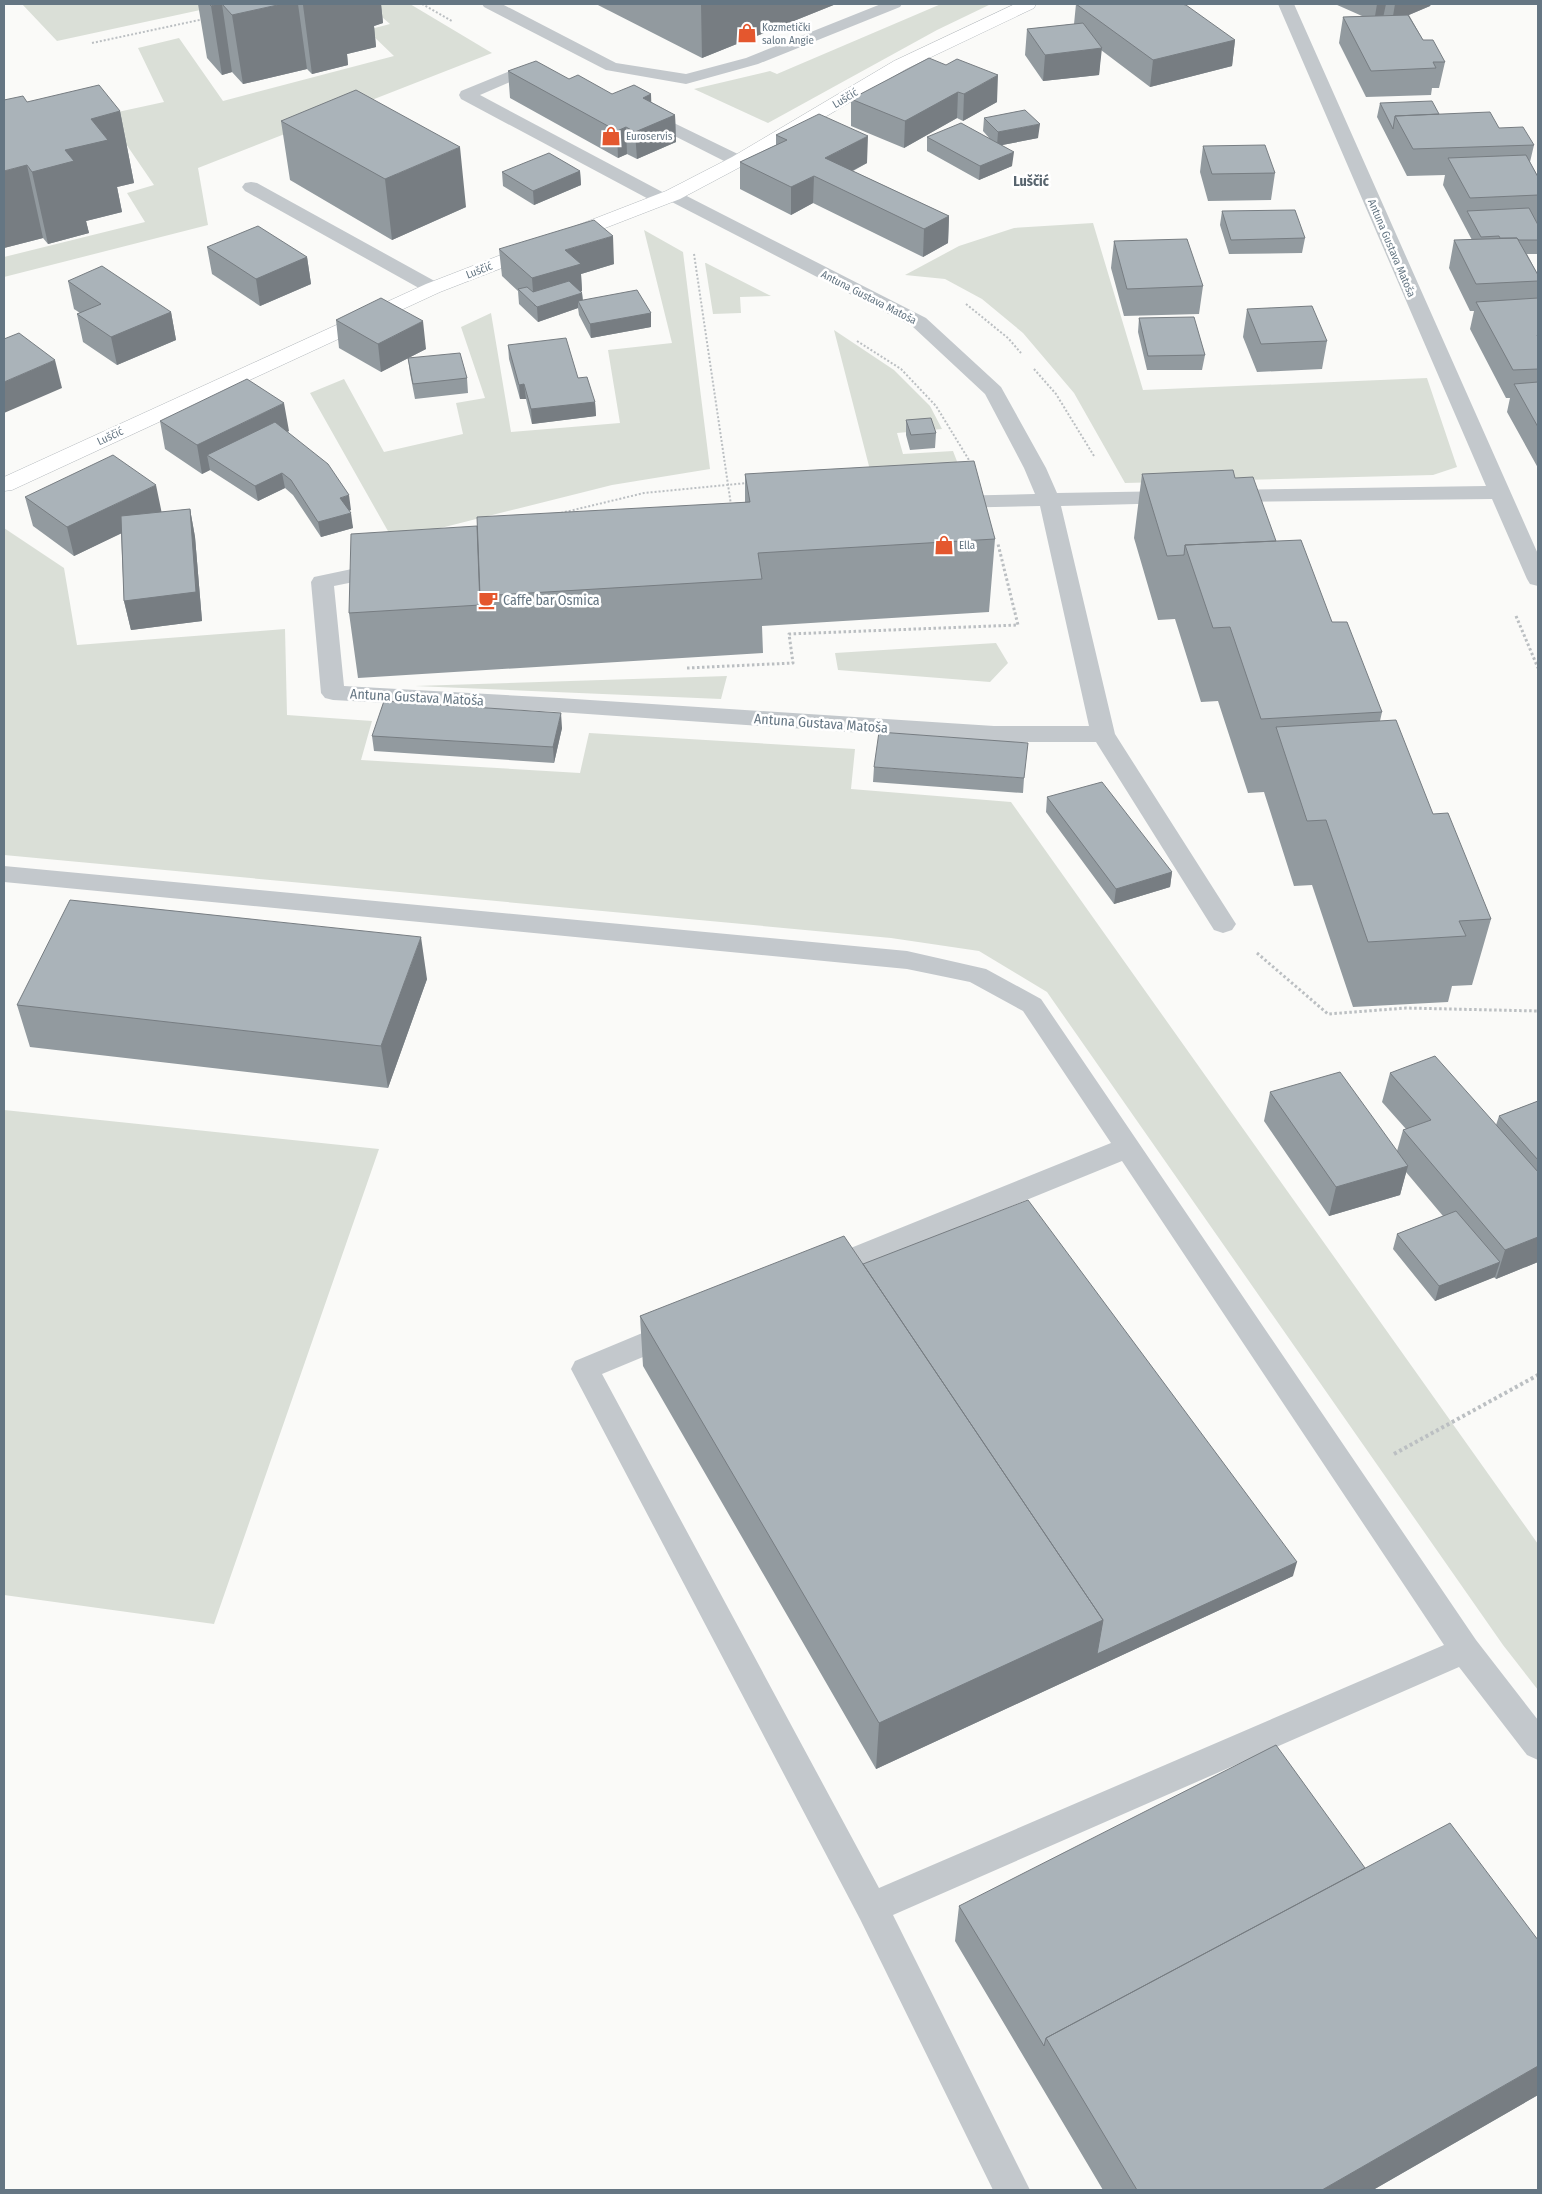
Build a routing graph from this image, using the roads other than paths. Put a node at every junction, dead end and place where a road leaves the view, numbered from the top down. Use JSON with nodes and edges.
{"nodes":[{"id":1,"x":490,"y":4,"type":"edge"},
{"id":2,"x":894,"y":4,"type":"edge"},
{"id":3,"x":1028,"y":4,"type":"edge"},
{"id":4,"x":1286,"y":4,"type":"edge"},
{"id":5,"x":560,"y":92,"type":"edge"},
{"id":6,"x":628,"y":105,"type":"edge"},
{"id":7,"x":738,"y":161,"type":"junction"},
{"id":8,"x":252,"y":187,"type":"dead end"},
{"id":9,"x":667,"y":197,"type":"junction"},
{"id":10,"x":433,"y":288,"type":"junction"},
{"id":11,"x":4,"y":485,"type":"edge"},
{"id":12,"x":1498,"y":492,"type":"junction"},
{"id":13,"x":1049,"y":500,"type":"junction"},
{"id":14,"x":927,"y":503,"type":"edge"},
{"id":15,"x":403,"y":565,"type":"edge"},
{"id":16,"x":1538,"y":579,"type":"edge"},
{"id":17,"x":1103,"y":734,"type":"junction"},
{"id":18,"x":4,"y":874,"type":"edge"},
{"id":19,"x":1223,"y":924,"type":"road end"},
{"id":20,"x":1129,"y":1147,"type":"junction"},
{"id":21,"x":797,"y":1282,"type":"edge"},
{"id":22,"x":695,"y":1324,"type":"edge"},
{"id":23,"x":1465,"y":1650,"type":"junction"},
{"id":24,"x":1538,"y":1745,"type":"edge"},
{"id":25,"x":872,"y":1908,"type":"junction"},
{"id":26,"x":1012,"y":2190,"type":"edge"}],
"edges":[{"from":1,"to":2,"type":"lane"},
{"from":3,"to":7,"type":"main road","name":"Luščić"},
{"from":4,"to":12,"type":"street","name":"Antuna Gustava Matoša"},
{"from":5,"to":9,"type":"lane"},
{"from":6,"to":7,"type":"lane"},
{"from":7,"to":9,"type":"main road","name":"Luščić"},
{"from":8,"to":10,"type":"lane"},
{"from":9,"to":10,"type":"main road","name":"Luščić"},
{"from":9,"to":13,"type":"street","name":"Antuna Gustava Matoša"},
{"from":10,"to":11,"type":"main road","name":"Luščić"},
{"from":12,"to":13,"type":"street"},
{"from":12,"to":16,"type":"street","name":"Antuna Gustava Matoša"},
{"from":13,"to":14,"type":"street"},
{"from":13,"to":17,"type":"street","name":"Antuna Gustava Matoša"},
{"from":15,"to":17,"type":"street","name":"Antuna Gustava Matoša"},
{"from":17,"to":19,"type":"street","name":"Antuna Gustava Matoša"},
{"from":18,"to":20,"type":"lane"},
{"from":20,"to":21,"type":"lane"},
{"from":20,"to":23,"type":"lane"},
{"from":22,"to":25,"type":"lane"},
{"from":23,"to":24,"type":"lane"},
{"from":23,"to":25,"type":"lane"},
{"from":25,"to":26,"type":"lane"}]}
